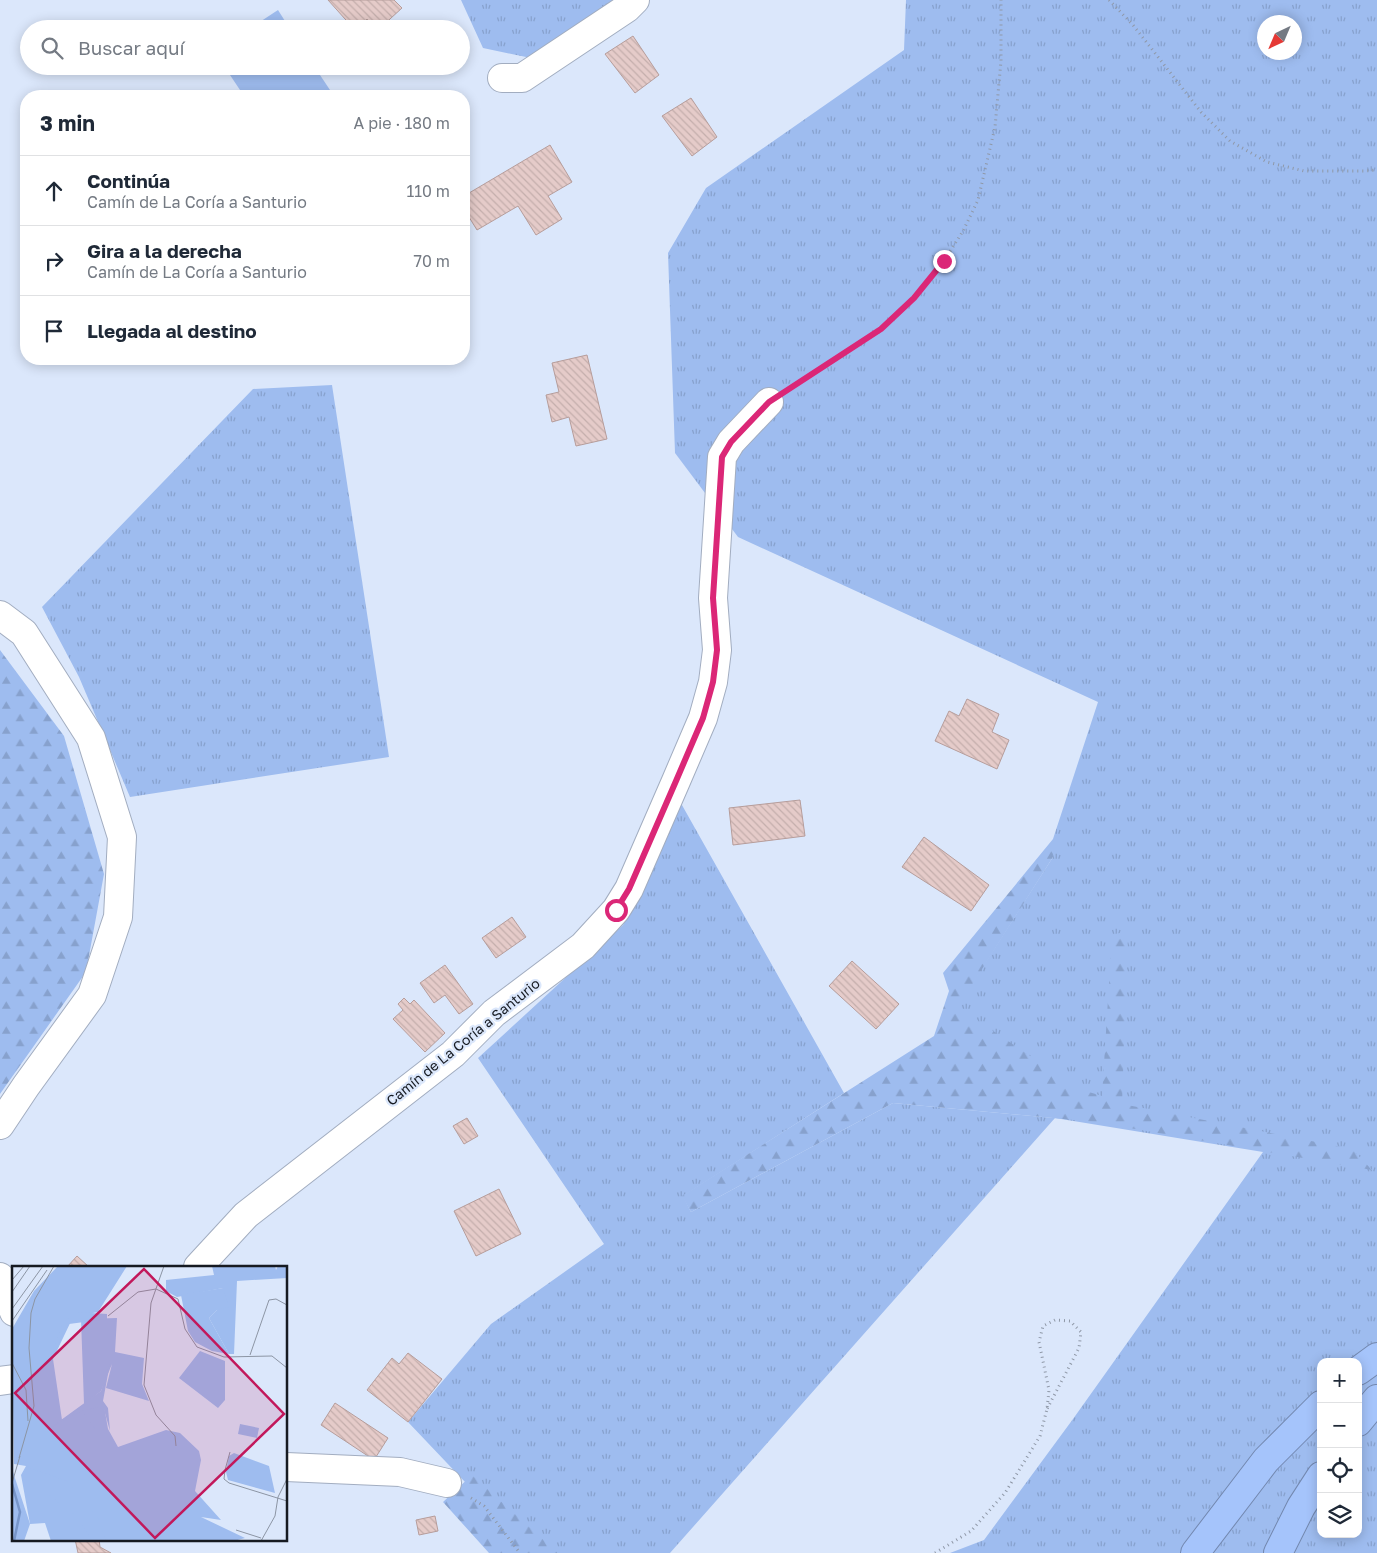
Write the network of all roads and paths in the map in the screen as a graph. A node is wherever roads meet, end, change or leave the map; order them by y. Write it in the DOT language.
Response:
graph roads {
  1 [pos="635,0"];
  2 [pos="1002,0"];
  3 [pos="1109,0"];
  4 [pos="502,78"];
  5 [pos="1377,170"];
  6 [pos="769,402"];
  7 [pos="0,615"];
  8 [pos="0,1125"];
  9 [pos="199,1266"];
  10 [pos="0,1277"];
  11 [pos="12,1307"];
  12 [pos="1377,1357"];
  13 [pos="1362,1368"];
  14 [pos="1377,1399"];
  15 [pos="1047,1409"];
  16 [pos="1317,1409"];
  17 [pos="1362,1417"];
  18 [pos="288,1467"];
  19 [pos="448,1482"];
  20 [pos="1317,1482"];
  21 [pos="520,1553"];
  22 [pos="935,1553"];
  23 [pos="1195,1553"];
  24 [pos="1278,1553"];
  1 -- 4 [label="street"];
  2 -- 6 [label="path"];
  3 -- 5 [label="path"];
  6 -- 9 [label="street, Camín de La Coría a Santurio"];
  7 -- 8 [label="street"];
  10 -- 11 [label="street"];
  12 -- 13 [label="highway"];
  14 -- 17 [label="highway"];
  15 -- 15 [label="path"];
  15 -- 22 [label="path"];
  16 -- 23 [label="highway"];
  18 -- 19 [label="street"];
  19 -- 21 [label="path"];
  20 -- 24 [label="highway"];
}
